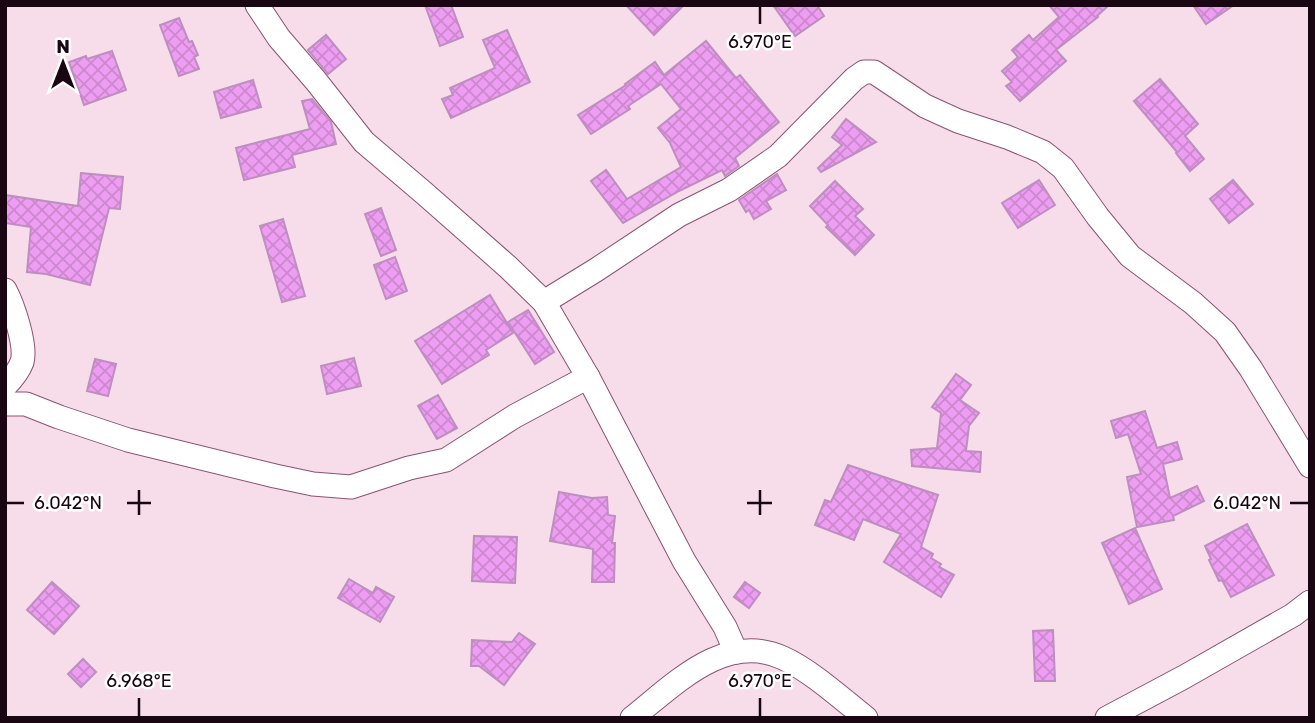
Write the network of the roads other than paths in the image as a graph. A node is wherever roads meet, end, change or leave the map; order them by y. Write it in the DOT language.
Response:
graph roads {
  1 [pos="257,5"];
  2 [pos="5,289"];
  3 [pos="544,302"];
  4 [pos="588,377"];
  5 [pos="5,387"];
  6 [pos="5,404"];
  7 [pos="1310,466"];
  8 [pos="1310,602"];
  9 [pos="736,652"];
  10 [pos="632,718"];
  11 [pos="866,718"];
  12 [pos="1107,718"];
  1 -- 3 [label="street"];
  2 -- 5 [label="street"];
  3 -- 4 [label="street"];
  3 -- 7 [label="street"];
  4 -- 6 [label="street"];
  4 -- 9 [label="street"];
  8 -- 12 [label="street"];
  9 -- 10 [label="street"];
  9 -- 11 [label="street"];
}
